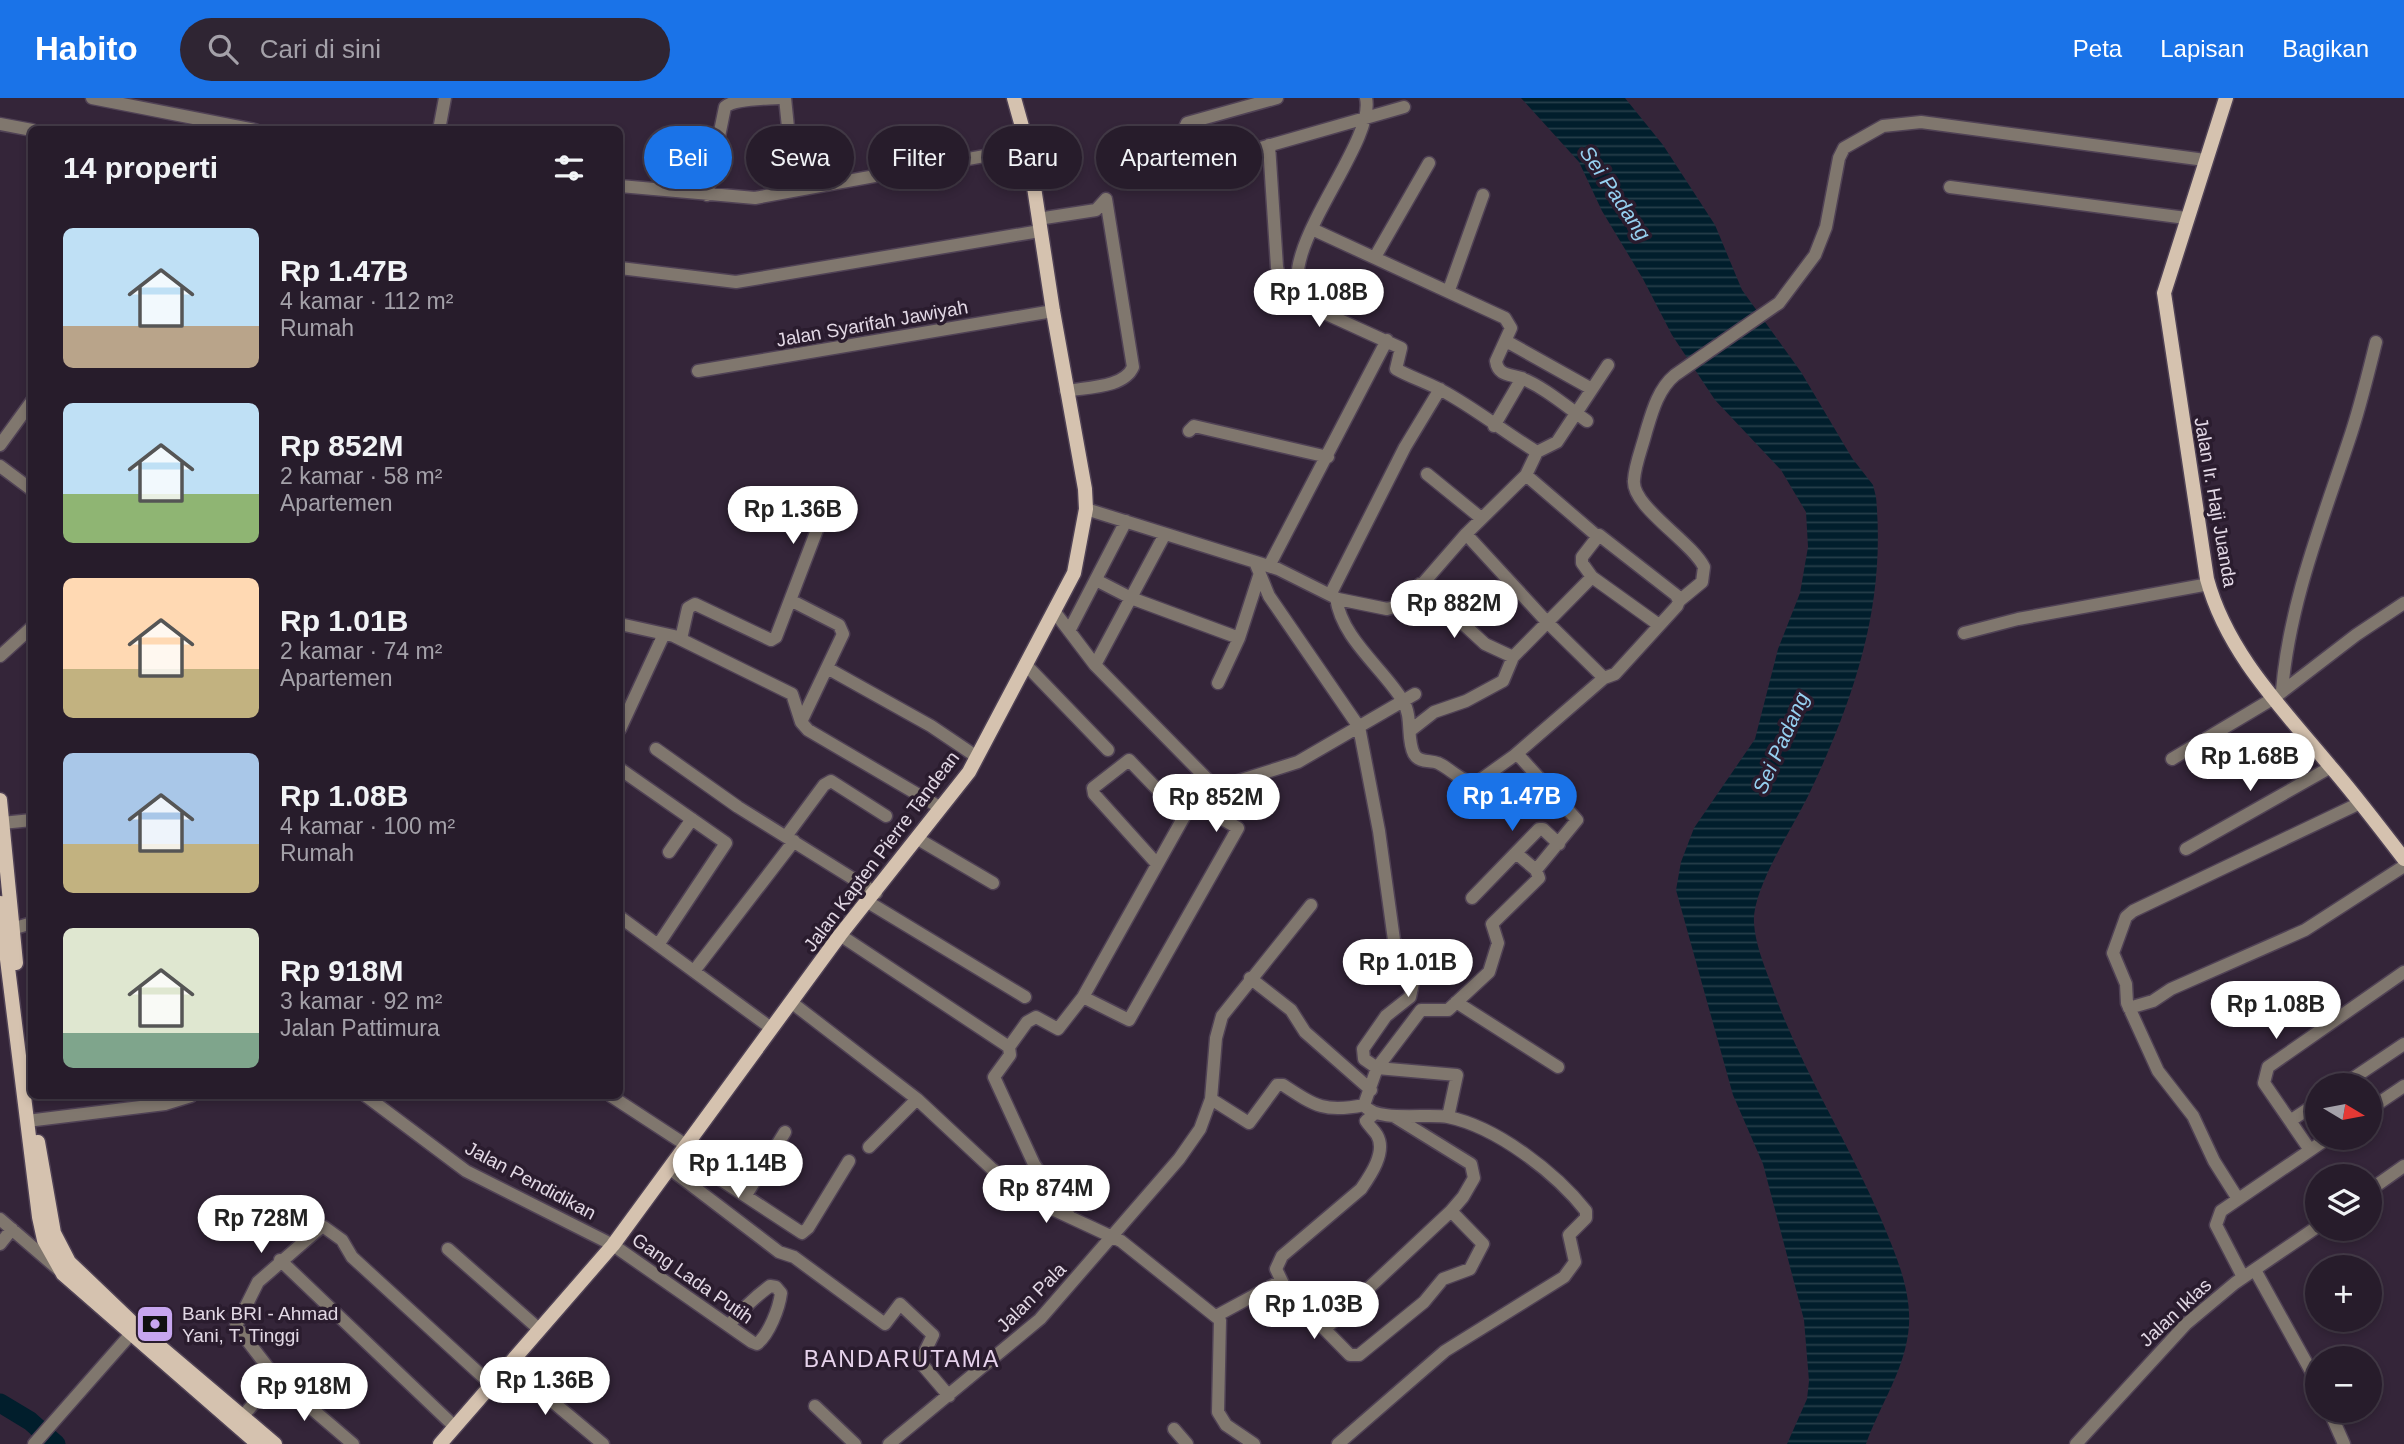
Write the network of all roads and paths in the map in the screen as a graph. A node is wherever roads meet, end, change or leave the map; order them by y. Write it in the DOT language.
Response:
graph roads {
  1 [pos="93,98"];
  2 [pos="445,98"];
  3 [pos="782,98"];
  4 [pos="1014,98"];
  5 [pos="1277,98"];
  6 [pos="1366,98"];
  7 [pos="2226,98"];
  8 [pos="735,99"];
  9 [pos="1404,107"];
  10 [pos="1367,118"];
  11 [pos="0,124"];
  12 [pos="236,126"];
  13 [pos="440,126"];
  14 [pos="787,126"];
  15 [pos="1022,126"];
  16 [pos="28,129"];
  17 [pos="1269,145"];
  18 [pos="983,156"];
  19 [pos="2205,160"];
  20 [pos="1429,163"];
  21 [pos="623,186"];
  22 [pos="1950,187"];
  23 [pos="1034,189"];
  24 [pos="707,195"];
  25 [pos="1483,195"];
  26 [pos="2186,218"];
  27 [pos="1039,225"];
  28 [pos="1312,229"];
  29 [pos="1375,257"];
  30 [pos="623,268"];
  31 [pos="1285,281"];
  32 [pos="1449,290"];
  33 [pos="1053,311"];
  34 [pos="1387,340"];
  35 [pos="1506,341"];
  36 [pos="2376,342"];
  37 [pos="1608,365"];
  38 [pos="698,371"];
  39 [pos="1522,378"];
  40 [pos="1590,388"];
  41 [pos="1440,389"];
  42 [pos="1066,391"];
  43 [pos="28,406"];
  44 [pos="1575,412"];
  45 [pos="1587,421"];
  46 [pos="1494,426"];
  47 [pos="1189,431"];
  48 [pos="0,445"];
  49 [pos="1537,452"];
  50 [pos="1328,457"];
  51 [pos="0,466"];
  52 [pos="1427,474"];
  53 [pos="1526,475"];
  54 [pos="28,487"];
  55 [pos="828,501"];
  56 [pos="1086,509"];
  57 [pos="1482,518"];
  58 [pos="1126,521"];
  59 [pos="1165,534"];
  60 [pos="1466,534"];
  61 [pos="1597,537"];
  62 [pos="1255,562"];
  63 [pos="1269,566"];
  64 [pos="1259,576"];
  65 [pos="1592,577"];
  66 [pos="1096,580"];
  67 [pos="2209,583"];
  68 [pos="1420,584"];
  69 [pos="1333,596"];
  70 [pos="1131,598"];
  71 [pos="1679,600"];
  72 [pos="789,603"];
  73 [pos="2404,603"];
  74 [pos="1054,611"];
  75 [pos="1546,622"];
  76 [pos="623,625"];
  77 [pos="1659,625"];
  78 [pos="28,631"];
  79 [pos="1069,631"];
  80 [pos="664,634"];
  81 [pos="1964,634"];
  82 [pos="1239,638"];
  83 [pos="681,639"];
  84 [pos="0,656"];
  85 [pos="1513,657"];
  86 [pos="1026,665"];
  87 [pos="1095,665"];
  88 [pos="827,667"];
  89 [pos="1604,678"];
  90 [pos="1218,683"];
  91 [pos="1415,694"];
  92 [pos="2278,695"];
  93 [pos="1403,701"];
  94 [pos="801,722"];
  95 [pos="623,723"];
  96 [pos="1359,727"];
  97 [pos="1411,730"];
  98 [pos="656,749"];
  99 [pos="1108,750"];
  100 [pos="1515,755"];
  101 [pos="977,757"];
  102 [pos="2172,759"];
  103 [pos="2331,767"];
  104 [pos="623,771"];
  105 [pos="0,800"];
  106 [pos="2360,803"];
  107 [pos="941,808"];
  108 [pos="886,816"];
  109 [pos="1184,817"];
  110 [pos="692,819"];
  111 [pos="28,820"];
  112 [pos="2,823"];
  113 [pos="791,838"];
  114 [pos="918,839"];
  115 [pos="1559,844"];
  116 [pos="2186,849"];
  117 [pos="669,852"];
  118 [pos="1516,853"];
  119 [pos="2404,859"];
  120 [pos="1157,864"];
  121 [pos="2404,866"];
  122 [pos="1536,870"];
  123 [pos="993,883"];
  124 [pos="872,897"];
  125 [pos="1472,898"];
  126 [pos="0,903"];
  127 [pos="1311,905"];
  128 [pos="623,919"];
  129 [pos="28,924"];
  130 [pos="5,931"];
  131 [pos="839,935"];
  132 [pos="659,945"];
  133 [pos="694,971"];
  134 [pos="2404,972"];
  135 [pos="1250,978"];
  136 [pos="1025,997"];
  137 [pos="1083,997"];
  138 [pos="791,1002"];
  139 [pos="1456,1002"];
  140 [pos="2129,1008"];
  141 [pos="771,1028"];
  142 [pos="2404,1044"];
  143 [pos="1009,1047"];
  144 [pos="1559,1067"];
  145 [pos="1377,1068"];
  146 [pos="28,1069"];
  147 [pos="2361,1073"];
  148 [pos="2404,1086"];
  149 [pos="1371,1090"];
  150 [pos="28,1098"];
  151 [pos="28,1099"];
  152 [pos="32,1099"];
  153 [pos="181,1099"];
  154 [pos="370,1099"];
  155 [pos="615,1099"];
  156 [pos="1211,1099"];
  157 [pos="917,1100"];
  158 [pos="2382,1101"];
  159 [pos="1369,1109"];
  160 [pos="2305,1111"];
  161 [pos="1392,1115"];
  162 [pos="1448,1117"];
  163 [pos="31,1120"];
  164 [pos="2290,1121"];
  165 [pos="785,1132"];
  166 [pos="2305,1143"];
  167 [pos="869,1147"];
  168 [pos="683,1149"];
  169 [pos="2310,1150"];
  170 [pos="849,1161"];
  171 [pos="2404,1166"];
  172 [pos="669,1168"];
  173 [pos="2382,1182"];
  174 [pos="746,1195"];
  175 [pos="2238,1199"];
  176 [pos="1451,1211"];
  177 [pos="1070,1217"];
  178 [pos="0,1219"];
  179 [pos="12,1229"];
  180 [pos="2305,1235"];
  181 [pos="1114,1237"];
  182 [pos="0,1244"];
  183 [pos="613,1245"];
  184 [pos="448,1249"];
  185 [pos="280,1260"];
  186 [pos="2255,1270"];
  187 [pos="63,1274"];
  188 [pos="2243,1278"];
  189 [pos="1279,1282"];
  190 [pos="1216,1316"];
  191 [pos="729,1326"];
  192 [pos="1325,1329"];
  193 [pos="540,1330"];
  194 [pos="133,1331"];
  195 [pos="2305,1360"];
  196 [pos="509,1365"];
  197 [pos="276,1377"];
  198 [pos="493,1386"];
  199 [pos="949,1396"];
  200 [pos="815,1406"];
  201 [pos="242,1417"];
  202 [pos="2335,1423"];
  203 [pos="455,1427"];
  204 [pos="1174,1429"];
  205 [pos="34,1444"];
  206 [pos="258,1444"];
  207 [pos="275,1444"];
  208 [pos="354,1444"];
  209 [pos="440,1444"];
  210 [pos="603,1444"];
  211 [pos="855,1444"];
  212 [pos="889,1444"];
  213 [pos="1187,1444"];
  214 [pos="1254,1444"];
  215 [pos="1338,1444"];
  216 [pos="2076,1444"];
  217 [pos="2344,1444"];
  1 -- 12 [label="street"];
  2 -- 13 [label="street"];
  3 -- 8 [label="street"];
  3 -- 14 [label="street"];
  4 -- 15 [label="main road, Jalan Kapten Pierre Tandean"];
  5 -- 17 [label="street"];
  6 -- 10 [label="street"];
  7 -- 19 [label="main road, Jalan Ir. Haji Juanda"];
  8 -- 24 [label="street"];
  9 -- 10 [label="street"];
  10 -- 17 [label="street"];
  10 -- 28 [label="street"];
  11 -- 16 [label="street"];
  17 -- 31 [label="street"];
  18 -- 24 [label="street"];
  19 -- 26 [label="main road, Jalan Ir. Haji Juanda"];
  19 -- 71 [label="street"];
  20 -- 29 [label="street"];
  21 -- 24 [label="street"];
  22 -- 26 [label="street"];
  23 -- 27 [label="main road, Jalan Kapten Pierre Tandean"];
  25 -- 32 [label="street"];
  26 -- 67 [label="main road, Jalan Ir. Haji Juanda"];
  27 -- 30 [label="street"];
  27 -- 33 [label="main road, Jalan Kapten Pierre Tandean"];
  27 -- 42 [label="street"];
  28 -- 29 [label="street"];
  28 -- 34 [label="street"];
  29 -- 32 [label="street"];
  32 -- 35 [label="street"];
  33 -- 38 [label="street, Jalan Syarifah Jawiyah"];
  33 -- 42 [label="main road, Jalan Kapten Pierre Tandean"];
  34 -- 41 [label="street"];
  34 -- 50 [label="street"];
  35 -- 39 [label="street"];
  35 -- 40 [label="street"];
  36 -- 92 [label="street"];
  37 -- 40 [label="street"];
  39 -- 44 [label="street"];
  39 -- 46 [label="street"];
  40 -- 44 [label="street"];
  41 -- 46 [label="street"];
  41 -- 69 [label="street"];
  42 -- 56 [label="main road, Jalan Kapten Pierre Tandean"];
  43 -- 48 [label="street"];
  44 -- 45 [label="street"];
  44 -- 49 [label="street"];
  46 -- 49 [label="street"];
  47 -- 50 [label="street"];
  49 -- 53 [label="street"];
  50 -- 63 [label="street"];
  51 -- 54 [label="street"];
  52 -- 57 [label="street"];
  53 -- 57 [label="street"];
  53 -- 61 [label="street"];
  55 -- 72 [label="street"];
  56 -- 58 [label="street"];
  56 -- 74 [label="main road, Jalan Kapten Pierre Tandean"];
  57 -- 60 [label="street"];
  58 -- 59 [label="street"];
  58 -- 66 [label="street"];
  59 -- 62 [label="street"];
  59 -- 70 [label="street"];
  60 -- 68 [label="street"];
  60 -- 75 [label="street"];
  61 -- 65 [label="street"];
  61 -- 71 [label="street"];
  62 -- 63 [label="street"];
  62 -- 64 [label="street"];
  63 -- 69 [label="street"];
  64 -- 82 [label="street"];
  64 -- 96 [label="street"];
  65 -- 75 [label="street"];
  65 -- 77 [label="street"];
  66 -- 70 [label="street"];
  66 -- 79 [label="street"];
  67 -- 81 [label="street"];
  67 -- 92 [label="main road, Jalan Ir. Haji Juanda"];
  68 -- 69 [label="street"];
  68 -- 85 [label="street"];
  69 -- 93 [label="street"];
  70 -- 82 [label="street"];
  70 -- 87 [label="street"];
  71 -- 77 [label="street"];
  72 -- 83 [label="street"];
  72 -- 88 [label="street"];
  73 -- 92 [label="street"];
  74 -- 79 [label="street"];
  74 -- 86 [label="main road, Jalan Kapten Pierre Tandean"];
  75 -- 85 [label="street"];
  75 -- 89 [label="street"];
  76 -- 80 [label="street"];
  77 -- 89 [label="street"];
  78 -- 84 [label="street"];
  79 -- 87 [label="street"];
  80 -- 83 [label="street"];
  80 -- 95 [label="street"];
  82 -- 90 [label="street"];
  83 -- 94 [label="street"];
  85 -- 97 [label="street"];
  86 -- 99 [label="street"];
  86 -- 101 [label="main road, Jalan Kapten Pierre Tandean"];
  87 -- 96 [label="street"];
  88 -- 94 [label="street"];
  88 -- 101 [label="street"];
  89 -- 100 [label="street"];
  91 -- 93 [label="street"];
  92 -- 102 [label="street"];
  92 -- 103 [label="main road, Jalan Ir. Haji Juanda"];
  93 -- 96 [label="street"];
  93 -- 97 [label="street"];
  94 -- 107 [label="street"];
  96 -- 145 [label="street"];
  97 -- 100 [label="street"];
  98 -- 113 [label="street"];
  100 -- 115 [label="street"];
  101 -- 107 [label="main road, Jalan Kapten Pierre Tandean"];
  103 -- 106 [label="main road, Jalan Ir. Haji Juanda"];
  103 -- 116 [label="street"];
  104 -- 110 [label="street"];
  105 -- 112 [label="main road"];
  106 -- 119 [label="main road, Jalan Ir. Haji Juanda"];
  106 -- 140 [label="street"];
  107 -- 114 [label="main road, Jalan Kapten Pierre Tandean"];
  108 -- 113 [label="street"];
  109 -- 120 [label="street"];
  109 -- 120 [label="street"];
  109 -- 137 [label="street"];
  110 -- 117 [label="street"];
  110 -- 132 [label="street"];
  111 -- 112 [label="street"];
  112 -- 130 [label="main road"];
  113 -- 124 [label="street"];
  113 -- 133 [label="street"];
  114 -- 123 [label="street"];
  114 -- 124 [label="main road, Jalan Kapten Pierre Tandean"];
  115 -- 118 [label="street"];
  115 -- 122 [label="street"];
  118 -- 122 [label="street"];
  118 -- 125 [label="street"];
  120 -- 137 [label="street"];
  121 -- 140 [label="street"];
  122 -- 139 [label="street"];
  124 -- 131 [label="main road, Jalan Kapten Pierre Tandean"];
  124 -- 136 [label="street"];
  126 -- 130 [label="main road"];
  127 -- 135 [label="street, Jalan Pala"];
  128 -- 132 [label="street"];
  129 -- 130 [label="street"];
  130 -- 146 [label="main road"];
  130 -- 150 [label="main road"];
  131 -- 138 [label="main road, Jalan Kapten Pierre Tandean"];
  131 -- 143 [label="street"];
  132 -- 133 [label="street"];
  133 -- 141 [label="street"];
  134 -- 164 [label="street"];
  135 -- 149 [label="street"];
  135 -- 156 [label="street, Jalan Pala"];
  137 -- 143 [label="street"];
  138 -- 141 [label="main road, Jalan Kapten Pierre Tandean"];
  138 -- 157 [label="street"];
  139 -- 144 [label="street"];
  139 -- 145 [label="street"];
  140 -- 175 [label="street"];
  141 -- 168 [label="main road, Jalan Kapten Pierre Tandean"];
  142 -- 147 [label="street"];
  143 -- 177 [label="street"];
  145 -- 149 [label="street"];
  145 -- 162 [label="street"];
  148 -- 158 [label="street"];
  149 -- 159 [label="street"];
  151 -- 163 [label="main road"];
  152 -- 163 [label="main road"];
  153 -- 163 [label="street"];
  154 -- 183 [label="street, Jalan Pendidikan"];
  155 -- 168 [label="street"];
  156 -- 159 [label="street"];
  156 -- 181 [label="street, Jalan Pala"];
  157 -- 167 [label="street"];
  157 -- 177 [label="street"];
  159 -- 161 [label="street"];
  159 -- 189 [label="street"];
  160 -- 164 [label="street"];
  161 -- 162 [label="street"];
  161 -- 176 [label="street"];
  162 -- 215 [label="street"];
  163 -- 187 [label="main road"];
  163 -- 194 [label="main road"];
  164 -- 166 [label="street"];
  165 -- 174 [label="street"];
  168 -- 172 [label="main road, Jalan Kapten Pierre Tandean"];
  168 -- 174 [label="street"];
  169 -- 175 [label="street"];
  170 -- 174 [label="street"];
  171 -- 173 [label="street"];
  172 -- 183 [label="main road, Jalan Kapten Pierre Tandean"];
  172 -- 199 [label="street"];
  175 -- 188 [label="street"];
  176 -- 192 [label="street"];
  176 -- 192 [label="street"];
  177 -- 181 [label="street"];
  178 -- 179 [label="street"];
  179 -- 182 [label="street"];
  179 -- 187 [label="street"];
  180 -- 186 [label="street, Jalan Iklas"];
  181 -- 190 [label="street"];
  181 -- 199 [label="street, Jalan Pala"];
  183 -- 191 [label="street, Gang Lada Putih"];
  183 -- 193 [label="main road, Jalan Kapten Pierre Tandean"];
  184 -- 193 [label="street"];
  185 -- 197 [label="street"];
  185 -- 198 [label="street"];
  185 -- 203 [label="street"];
  186 -- 188 [label="street, Jalan Iklas"];
  186 -- 195 [label="street"];
  187 -- 194 [label="main road"];
  188 -- 216 [label="street, Jalan Iklas"];
  189 -- 190 [label="street"];
  189 -- 192 [label="street"];
  190 -- 214 [label="street"];
  191 -- 191 [label="street, Gang Lada Putih"];
  193 -- 196 [label="main road, Jalan Kapten Pierre Tandean"];
  194 -- 201 [label="main road"];
  194 -- 205 [label="street"];
  194 -- 206 [label="main road"];
  196 -- 198 [label="main road, Jalan Kapten Pierre Tandean"];
  196 -- 210 [label="street"];
  197 -- 201 [label="street"];
  197 -- 208 [label="street"];
  198 -- 203 [label="main road, Jalan Kapten Pierre Tandean"];
  199 -- 212 [label="street, Jalan Pala"];
  200 -- 211 [label="street"];
  201 -- 207 [label="main road"];
  202 -- 217 [label="street"];
  203 -- 209 [label="main road, Jalan Kapten Pierre Tandean"];
  204 -- 213 [label="street"];
}
